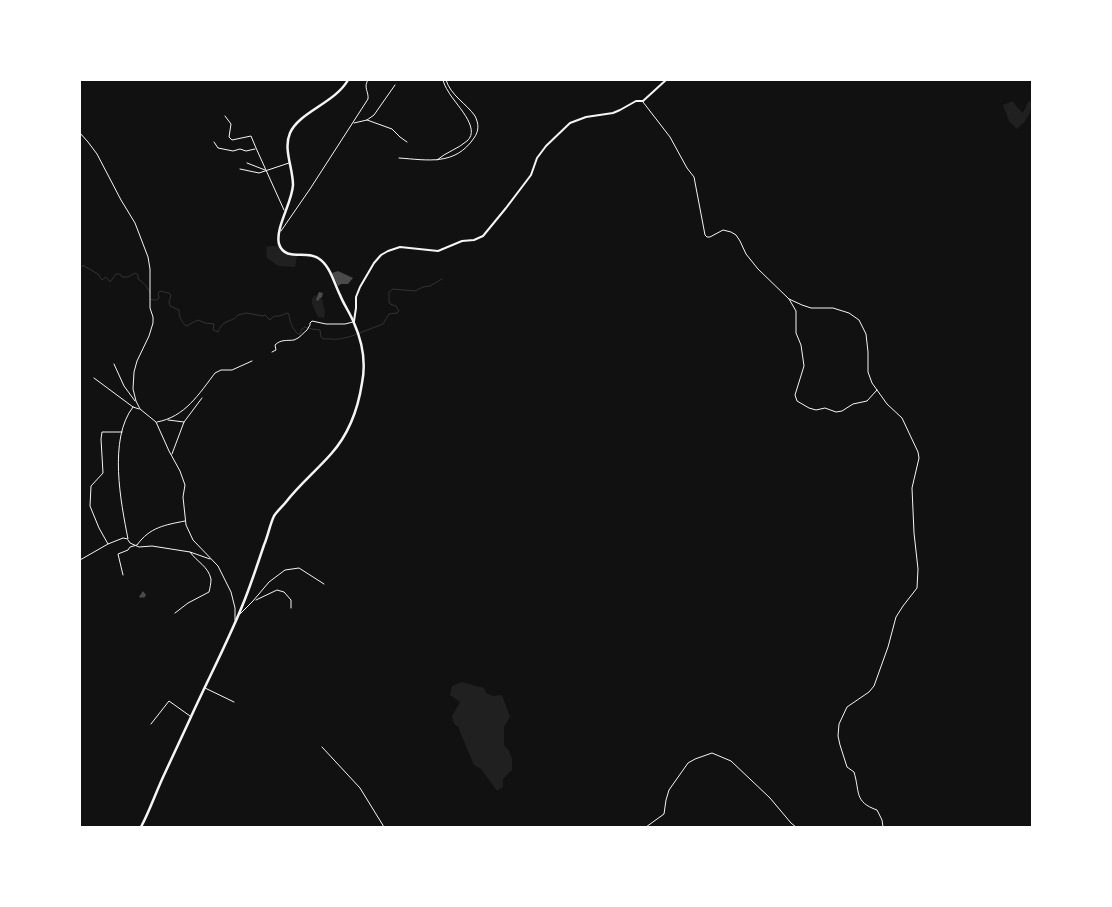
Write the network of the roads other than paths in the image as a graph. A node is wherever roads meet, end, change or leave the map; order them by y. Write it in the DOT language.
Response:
graph roads {
  1 [pos="348,80"];
  2 [pos="368,80"];
  3 [pos="444,80"];
  4 [pos="666,80"];
  5 [pos="395,85"];
  6 [pos="643,101"];
  7 [pos="226,116"];
  8 [pos="367,120"];
  9 [pos="353,124"];
  10 [pos="80,133"];
  11 [pos="214,142"];
  12 [pos="408,142"];
  13 [pos="256,148"];
  14 [pos="399,158"];
  15 [pos="435,160"];
  16 [pos="247,163"];
  17 [pos="290,163"];
  18 [pos="240,169"];
  19 [pos="266,171"];
  20 [pos="285,212"];
  21 [pos="279,234"];
  22 [pos="789,299"];
  23 [pos="354,322"];
  24 [pos="272,352"];
  25 [pos="252,361"];
  26 [pos="114,364"];
  27 [pos="94,378"];
  28 [pos="877,390"];
  29 [pos="202,398"];
  30 [pos="136,401"];
  31 [pos="133,407"];
  32 [pos="140,409"];
  33 [pos="168,420"];
  34 [pos="156,422"];
  35 [pos="184,422"];
  36 [pos="122,432"];
  37 [pos="171,455"];
  38 [pos="186,521"];
  39 [pos="128,540"];
  40 [pos="108,544"];
  41 [pos="137,545"];
  42 [pos="190,552"];
  43 [pos="80,560"];
  44 [pos="212,560"];
  45 [pos="123,576"];
  46 [pos="324,584"];
  47 [pos="253,601"];
  48 [pos="291,608"];
  49 [pos="175,613"];
  50 [pos="235,620"];
  51 [pos="204,688"];
  52 [pos="234,702"];
  53 [pos="191,716"];
  54 [pos="151,724"];
  55 [pos="322,746"];
  56 [pos="141,827"];
  57 [pos="384,827"];
  58 [pos="646,827"];
  59 [pos="796,827"];
  60 [pos="883,827"];
  1 -- 17 [label="main road"];
  2 -- 9 [label="street"];
  3 -- 15 [label="street"];
  3 -- 15 [label="street"];
  4 -- 6 [label="street"];
  5 -- 8 [label="street"];
  6 -- 22 [label="street"];
  6 -- 23 [label="street"];
  7 -- 13 [label="street"];
  8 -- 9 [label="street"];
  8 -- 12 [label="street"];
  9 -- 21 [label="street"];
  10 -- 30 [label="street"];
  11 -- 13 [label="street"];
  13 -- 19 [label="street"];
  14 -- 15 [label="street"];
  16 -- 19 [label="street"];
  17 -- 19 [label="street"];
  17 -- 20 [label="main road"];
  18 -- 19 [label="street"];
  19 -- 20 [label="street"];
  20 -- 21 [label="main road"];
  21 -- 23 [label="main road"];
  22 -- 28 [label="street"];
  22 -- 28 [label="street"];
  23 -- 24 [label="street"];
  23 -- 50 [label="main road"];
  25 -- 33 [label="street"];
  26 -- 30 [label="street"];
  27 -- 31 [label="street"];
  28 -- 60 [label="street"];
  29 -- 35 [label="street"];
  30 -- 32 [label="street"];
  31 -- 32 [label="street"];
  31 -- 36 [label="street"];
  32 -- 34 [label="street"];
  33 -- 34 [label="street"];
  33 -- 35 [label="street"];
  34 -- 37 [label="street"];
  35 -- 37 [label="street"];
  36 -- 39 [label="street"];
  36 -- 40 [label="street"];
  37 -- 38 [label="street"];
  38 -- 41 [label="street"];
  38 -- 44 [label="street"];
  39 -- 40 [label="street"];
  39 -- 41 [label="street"];
  40 -- 43 [label="street"];
  41 -- 42 [label="street"];
  41 -- 45 [label="street"];
  42 -- 44 [label="street"];
  42 -- 49 [label="street"];
  44 -- 50 [label="street"];
  46 -- 47 [label="street"];
  47 -- 48 [label="street"];
  47 -- 50 [label="street"];
  50 -- 51 [label="main road"];
  51 -- 52 [label="street"];
  51 -- 53 [label="main road"];
  53 -- 54 [label="street"];
  53 -- 56 [label="main road"];
  55 -- 57 [label="street"];
  58 -- 59 [label="street"];
}
